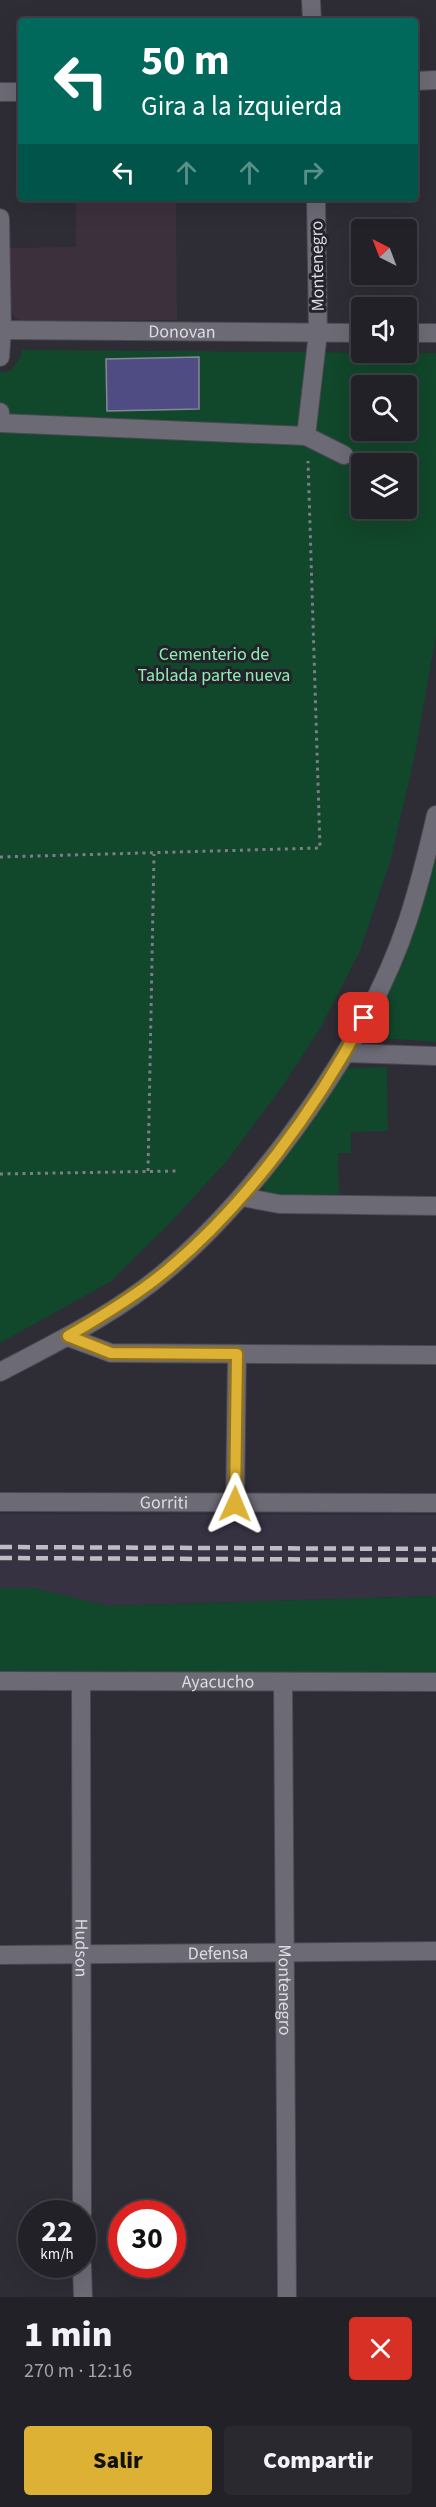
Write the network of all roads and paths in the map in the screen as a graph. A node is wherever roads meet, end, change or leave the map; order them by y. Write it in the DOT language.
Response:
graph roads {
  1 [pos="311,0"];
  2 [pos="312,18"];
  3 [pos="436,80"];
  4 [pos="418,81"];
  5 [pos="0,92"];
  6 [pos="18,92"];
  7 [pos="316,201"];
  8 [pos="0,218"];
  9 [pos="1,330"];
  10 [pos="318,333"];
  11 [pos="351,333"];
  12 [pos="417,333"];
  13 [pos="436,333"];
  14 [pos="0,357"];
  15 [pos="0,412"];
  16 [pos="306,436"];
  17 [pos="344,454"];
  18 [pos="308,461"];
  19 [pos="436,815"];
  20 [pos="154,854"];
  21 [pos="0,857"];
  22 [pos="346,1053"];
  23 [pos="436,1056"];
  24 [pos="148,1171"];
  25 [pos="179,1171"];
  26 [pos="0,1174"];
  27 [pos="242,1197"];
  28 [pos="436,1206"];
  29 [pos="68,1336"];
  30 [pos="237,1354"];
  31 [pos="436,1355"];
  32 [pos="0,1372"];
  33 [pos="0,1502"];
  34 [pos="436,1503"];
  35 [pos="235,1504"];
  36 [pos="0,1681"];
  37 [pos="81,1682"];
  38 [pos="283,1682"];
  39 [pos="436,1682"];
  40 [pos="436,1951"];
  41 [pos="284,1953"];
  42 [pos="81,1954"];
  43 [pos="0,1955"];
  44 [pos="82,2200"];
  45 [pos="82,2278"];
  46 [pos="82,2297"];
  47 [pos="287,2297"];
  1 -- 2 [label="street"];
  3 -- 4 [label="street"];
  5 -- 6 [label="street"];
  7 -- 10 [label="street, Montenegro"];
  8 -- 9 [label="street"];
  9 -- 10 [label="street, Donovan"];
  9 -- 14 [label="street"];
  10 -- 11 [label="street, Donovan"];
  10 -- 16 [label="street, Montenegro"];
  12 -- 13 [label="street"];
  15 -- 16 [label="street"];
  16 -- 17 [label="street"];
  18 -- 20 [label="path"];
  19 -- 22 [label="street"];
  20 -- 21 [label="path"];
  20 -- 24 [label="path"];
  22 -- 23 [label="street"];
  22 -- 27 [label="street"];
  24 -- 25 [label="path"];
  24 -- 26 [label="path"];
  27 -- 28 [label="street"];
  27 -- 29 [label="street"];
  29 -- 30 [label="street"];
  29 -- 32 [label="street"];
  30 -- 31 [label="street"];
  30 -- 35 [label="street"];
  33 -- 35 [label="street, Gorriti"];
  34 -- 35 [label="street, Gorriti"];
  36 -- 37 [label="street, Ayacucho"];
  37 -- 38 [label="street, Ayacucho"];
  37 -- 42 [label="street, Hudson"];
  38 -- 39 [label="street, Ayacucho"];
  38 -- 41 [label="street, Montenegro"];
  40 -- 41 [label="street, Defensa"];
  41 -- 42 [label="street, Defensa"];
  41 -- 47 [label="street, Montenegro"];
  42 -- 43 [label="street, Defensa"];
  42 -- 44 [label="street, Hudson"];
  45 -- 46 [label="street"];
}
